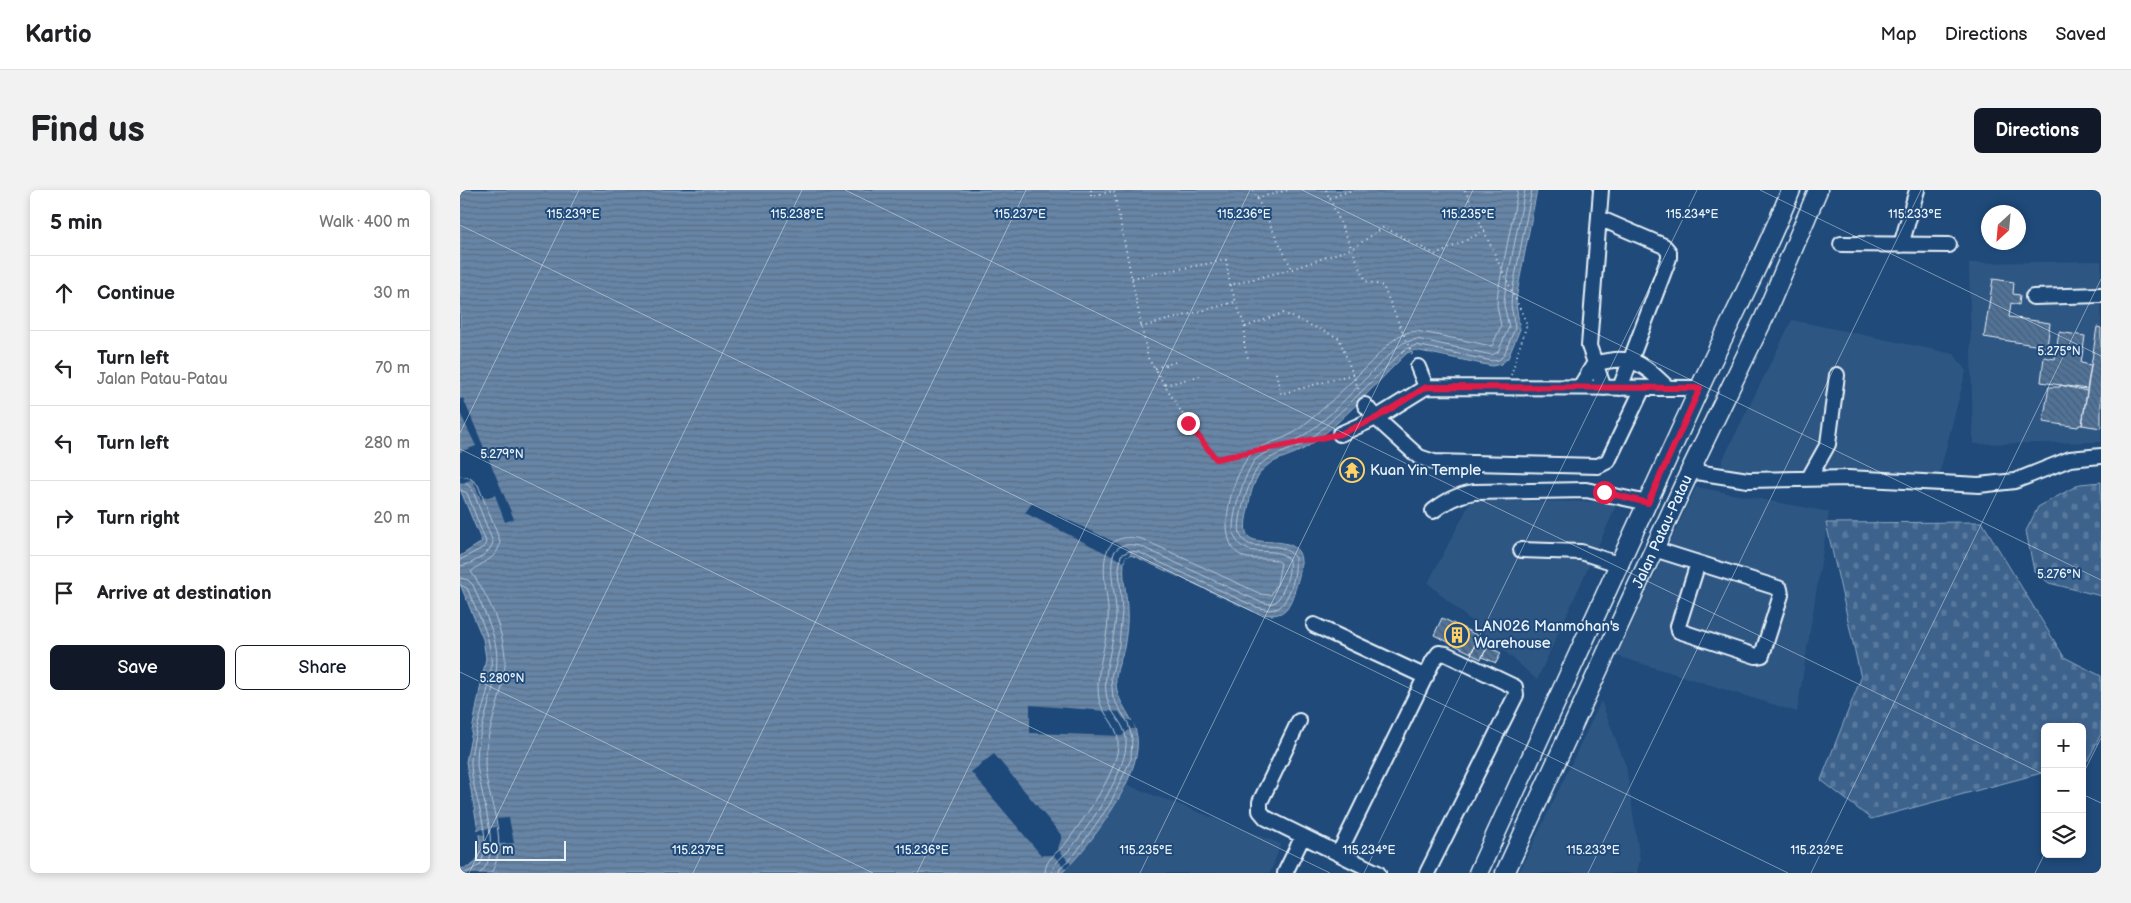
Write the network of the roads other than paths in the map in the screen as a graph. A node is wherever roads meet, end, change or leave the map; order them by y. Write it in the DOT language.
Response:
graph roads {
  1 [pos="1601,190"];
  2 [pos="1791,190"];
  3 [pos="1818,190"];
  4 [pos="1917,190"];
  5 [pos="1599,218"];
  6 [pos="1841,244"];
  7 [pos="1901,244"];
  8 [pos="1949,245"];
  9 [pos="2101,295"];
  10 [pos="2034,297"];
  11 [pos="1630,360"];
  12 [pos="1594,364"];
  13 [pos="1418,367"];
  14 [pos="1837,375"];
  15 [pos="1426,387"];
  16 [pos="1580,388"];
  17 [pos="1604,388"];
  18 [pos="1620,388"];
  19 [pos="1643,388"];
  20 [pos="1668,388"];
  21 [pos="1700,388"];
  22 [pos="1365,405"];
  23 [pos="1376,418"];
  24 [pos="1340,434"];
  25 [pos="2101,456"];
  26 [pos="1690,471"];
  27 [pos="1809,478"];
  28 [pos="1648,503"];
  29 [pos="1433,512"];
  30 [pos="1654,549"];
  31 [pos="1522,550"];
  32 [pos="1698,563"];
  33 [pos="1621,565"];
  34 [pos="1314,624"];
  35 [pos="1426,677"];
  36 [pos="1299,721"];
  37 [pos="1303,836"];
  38 [pos="1339,853"];
  39 [pos="1284,873"];
  40 [pos="1378,873"];
  41 [pos="1426,873"];
  42 [pos="1478,873"];
  43 [pos="1505,873"];
  1 -- 5 [label="street"];
  2 -- 21 [label="main road, Jalan Patau-Patau"];
  3 -- 26 [label="main road, Jalan Patau-Patau"];
  4 -- 7 [label="street"];
  5 -- 11 [label="street"];
  5 -- 12 [label="street"];
  6 -- 7 [label="street"];
  7 -- 8 [label="street"];
  9 -- 10 [label="street"];
  11 -- 12 [label="street"];
  11 -- 18 [label="street"];
  11 -- 20 [label="street"];
  12 -- 16 [label="street"];
  12 -- 17 [label="street"];
  13 -- 15 [label="street"];
  14 -- 27 [label="street"];
  15 -- 16 [label="street"];
  15 -- 23 [label="street"];
  16 -- 17 [label="street"];
  17 -- 18 [label="street"];
  18 -- 19 [label="street"];
  19 -- 20 [label="street"];
  19 -- 23 [label="street"];
  20 -- 21 [label="street"];
  21 -- 28 [label="main road, Jalan Patau-Patau"];
  22 -- 23 [label="street"];
  23 -- 24 [label="street"];
  25 -- 27 [label="street"];
  26 -- 27 [label="street"];
  26 -- 30 [label="main road, Jalan Patau-Patau"];
  28 -- 29 [label="street"];
  28 -- 33 [label="main road, Jalan Patau-Patau"];
  30 -- 32 [label="street"];
  30 -- 43 [label="main road, Jalan Patau-Patau"];
  31 -- 33 [label="street"];
  32 -- 32 [label="street"];
  33 -- 42 [label="main road, Jalan Patau-Patau"];
  34 -- 35 [label="street"];
  35 -- 38 [label="street"];
  35 -- 41 [label="street"];
  36 -- 37 [label="street"];
  37 -- 38 [label="street"];
  37 -- 39 [label="street"];
  38 -- 40 [label="street"];
}
